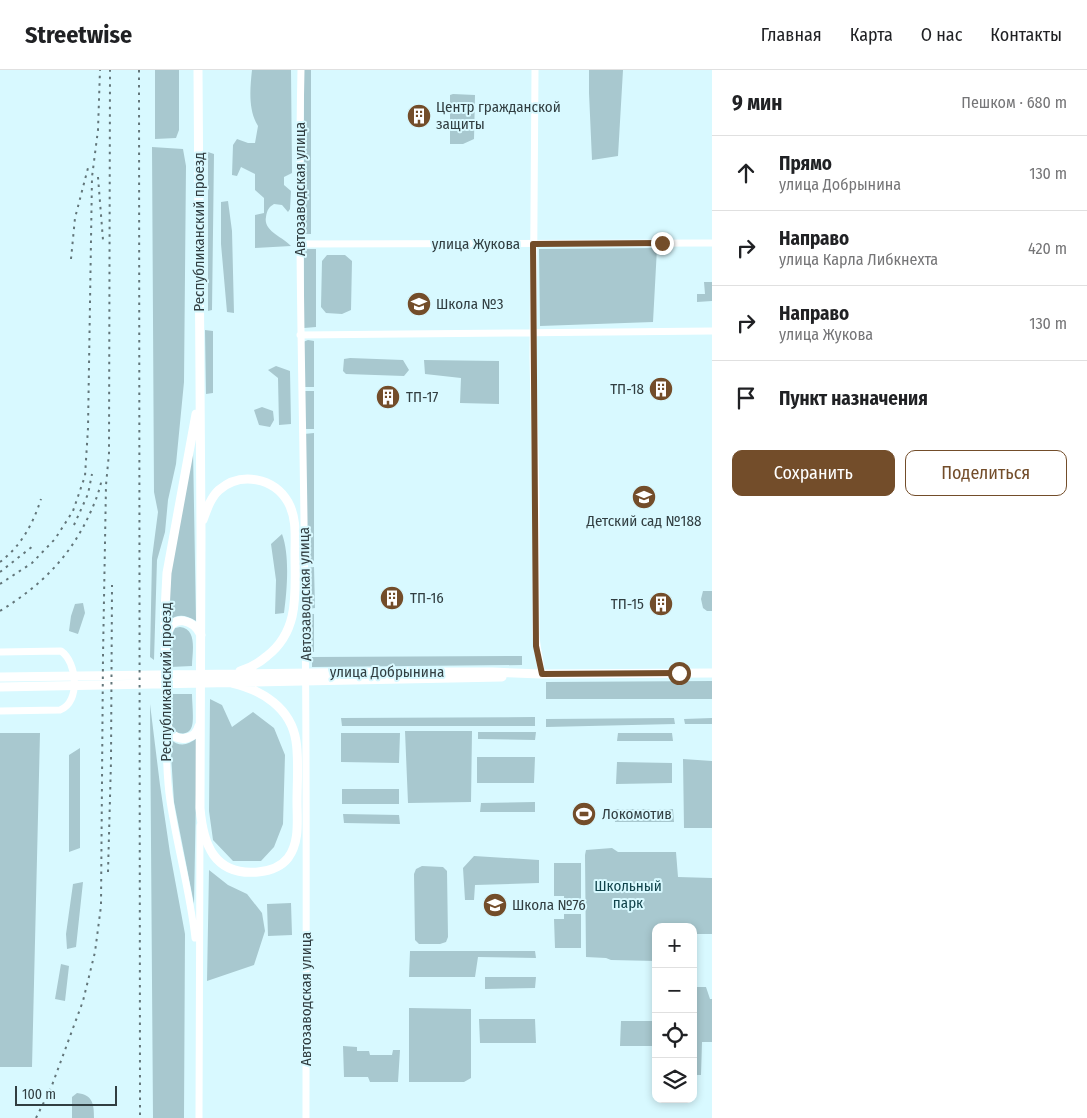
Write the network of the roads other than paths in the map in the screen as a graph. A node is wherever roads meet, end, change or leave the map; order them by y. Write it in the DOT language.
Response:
graph roads {
  1 [pos="198,70"];
  2 [pos="301,70"];
  3 [pos="534,70"];
  4 [pos="712,243"];
  5 [pos="300,244"];
  6 [pos="533,244"];
  7 [pos="712,331"];
  8 [pos="534,332"];
  9 [pos="300,335"];
  10 [pos="199,394"];
  11 [pos="201,532"];
  12 [pos="201,635"];
  13 [pos="165,642"];
  14 [pos="0,652"];
  15 [pos="712,672"];
  16 [pos="232,673"];
  17 [pos="542,674"];
  18 [pos="493,675"];
  19 [pos="0,677"];
  20 [pos="232,683"];
  21 [pos="0,687"];
  22 [pos="0,712"];
  23 [pos="166,721"];
  24 [pos="200,722"];
  25 [pos="200,808"];
  26 [pos="198,971"];
  27 [pos="199,1118"];
  28 [pos="306,1118"];
  1 -- 10 [label="main road, Республиканский проезд"];
  2 -- 5 [label="street, Автозаводская улица"];
  3 -- 6 [label="street"];
  4 -- 6 [label="street, улица Жукова"];
  5 -- 6 [label="street, улица Жукова"];
  5 -- 9 [label="street, Автозаводская улица"];
  6 -- 8 [label="street"];
  7 -- 8 [label="street"];
  8 -- 9 [label="street"];
  8 -- 17 [label="street"];
  9 -- 28 [label="street, Автозаводская улица"];
  10 -- 11 [label="main road, Республиканский проезд"];
  10 -- 13 [label="main road, Республиканский проезд"];
  11 -- 12 [label="main road, Республиканский проезд"];
  11 -- 16 [label="main road"];
  12 -- 13 [label="main road"];
  12 -- 24 [label="main road, Республиканский проезд"];
  13 -- 23 [label="main road, Республиканский проезд"];
  14 -- 22 [label="street"];
  15 -- 17 [label="main road, улица Добрынина"];
  16 -- 18 [label="main road, улица Добрынина"];
  16 -- 19 [label="main road, улица Добрынина"];
  17 -- 18 [label="main road, улица Добрынина"];
  18 -- 20 [label="main road, улица Добрынина"];
  20 -- 21 [label="main road, улица Добрынина"];
  20 -- 25 [label="main road"];
  23 -- 24 [label="main road"];
  23 -- 26 [label="street, Республиканский проезд"];
  24 -- 25 [label="main road, Республиканский проезд"];
  25 -- 26 [label="street, Республиканский проезд"];
  26 -- 27 [label="street, Республиканский проезд"];
}
